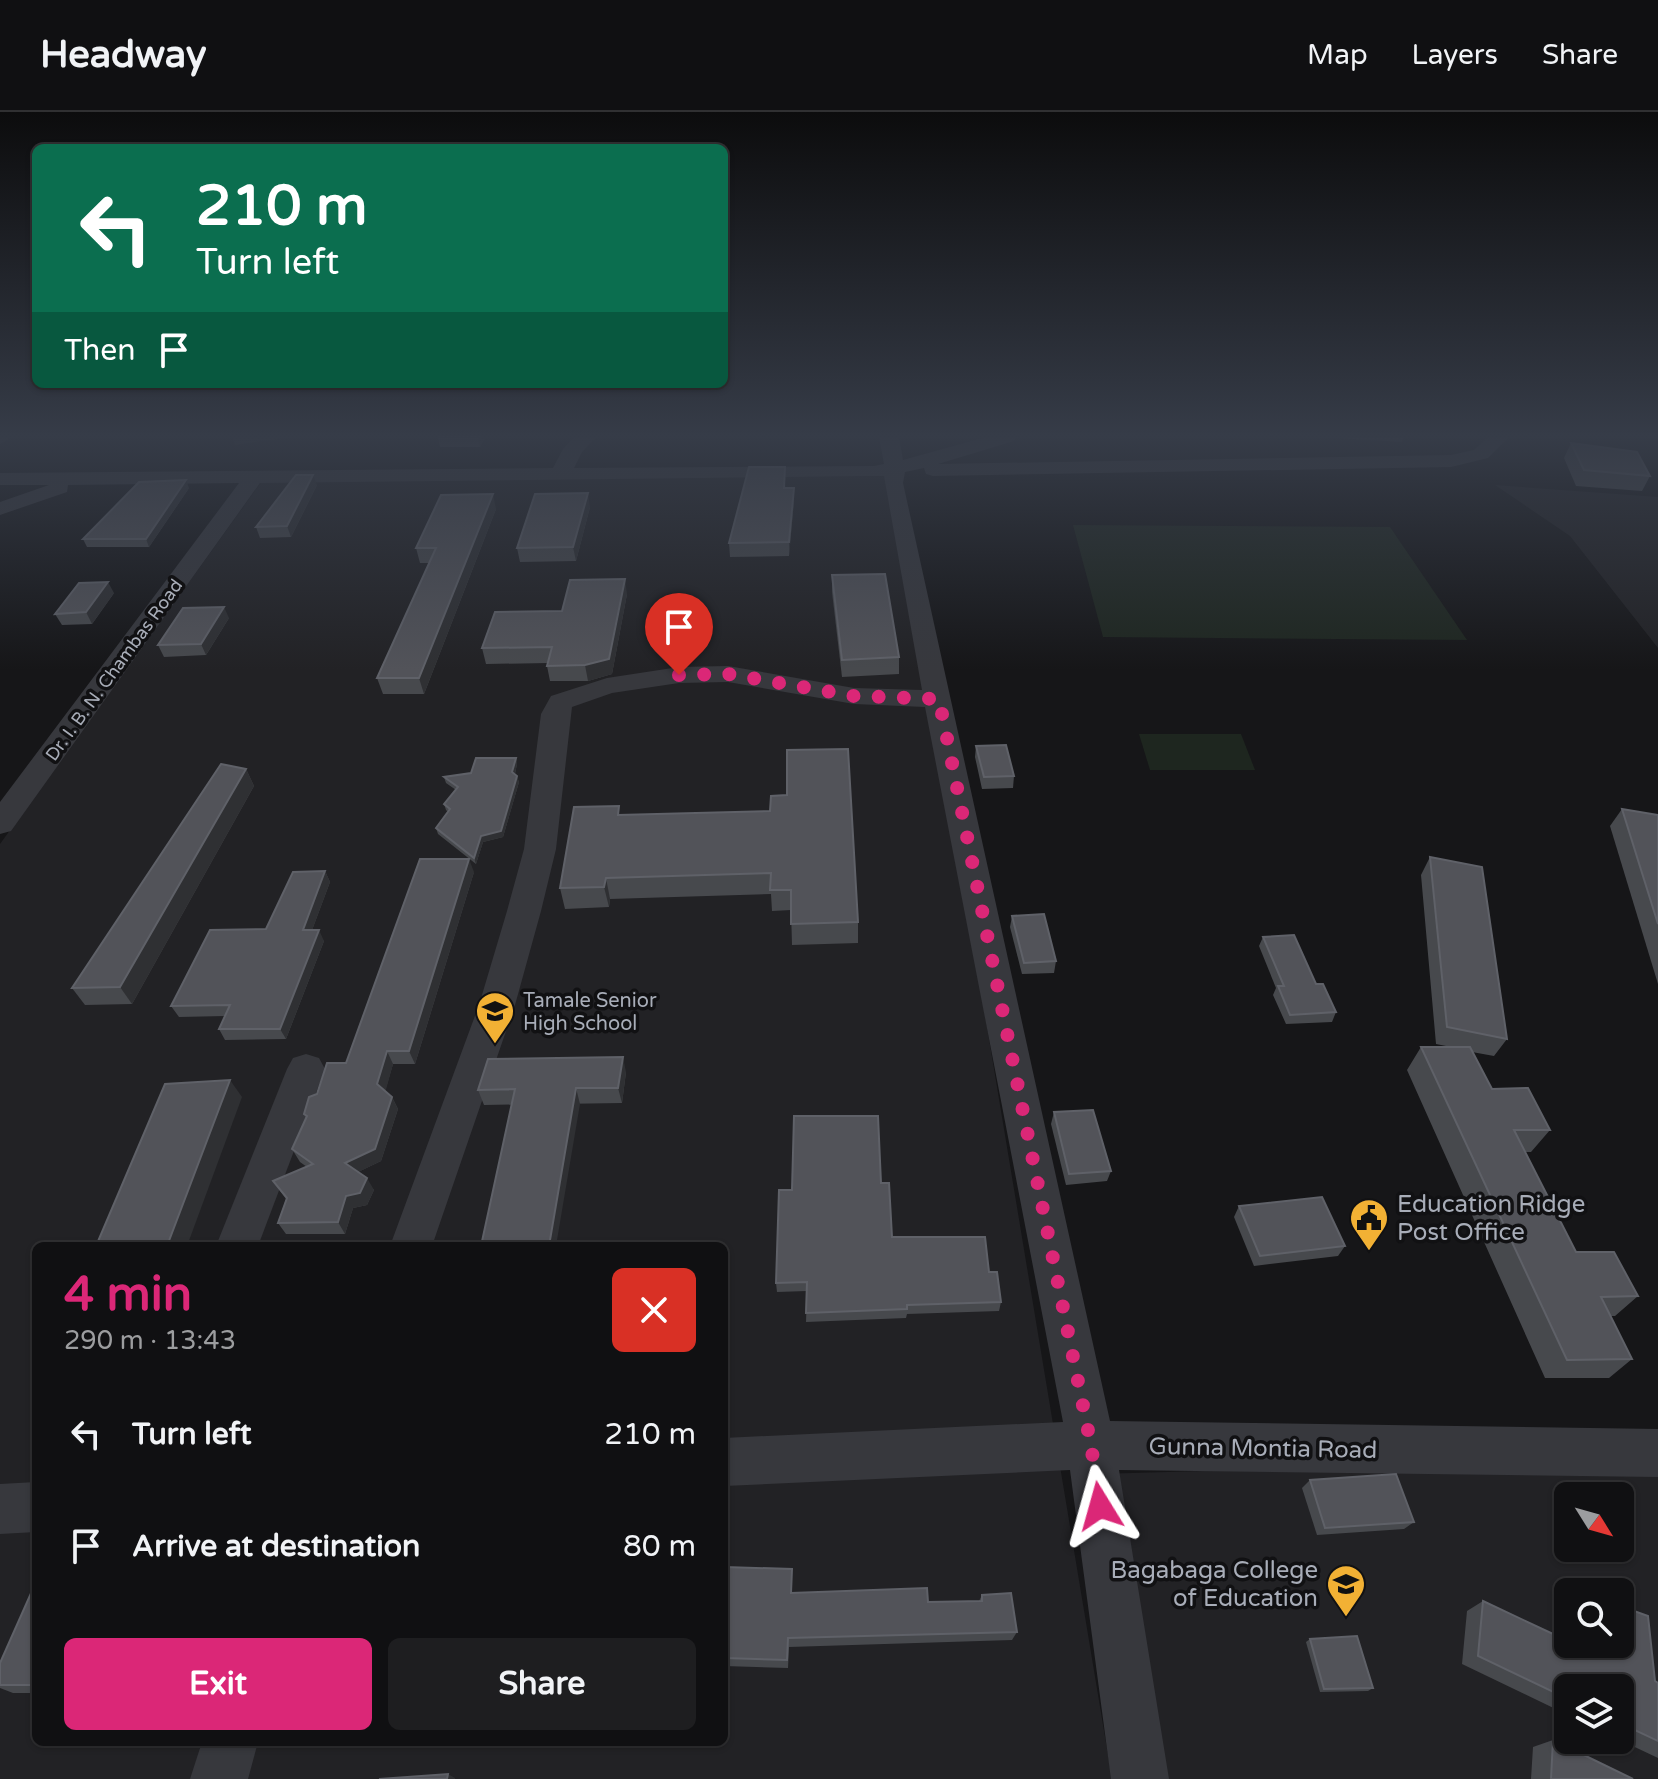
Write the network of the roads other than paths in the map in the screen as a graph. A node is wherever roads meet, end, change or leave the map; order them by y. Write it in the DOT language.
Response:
graph roads {
  1 [pos="226,515"];
  2 [pos="900,515"];
  3 [pos="939,699"];
  4 [pos="0,824"];
  5 [pos="306,1069"];
  6 [pos="239,1242"];
  7 [pos="412,1242"];
  8 [pos="1091,1445"];
  9 [pos="1658,1453"];
  10 [pos="728,1462"];
  11 [pos="32,1507"];
  12 [pos="0,1509"];
  13 [pos="229,1746"];
  14 [pos="219,1779"];
  15 [pos="1140,1779"];
  1 -- 4 [label="street, Dr. I. B. N. Chambas Road"];
  2 -- 3 [label="street"];
  3 -- 7 [label="street"];
  3 -- 8 [label="street"];
  5 -- 6 [label="street"];
  8 -- 9 [label="street, Gunna Montia Road"];
  8 -- 10 [label="street, Gunna Montia Road"];
  8 -- 15 [label="street"];
  11 -- 12 [label="street"];
  13 -- 14 [label="street"];
}
